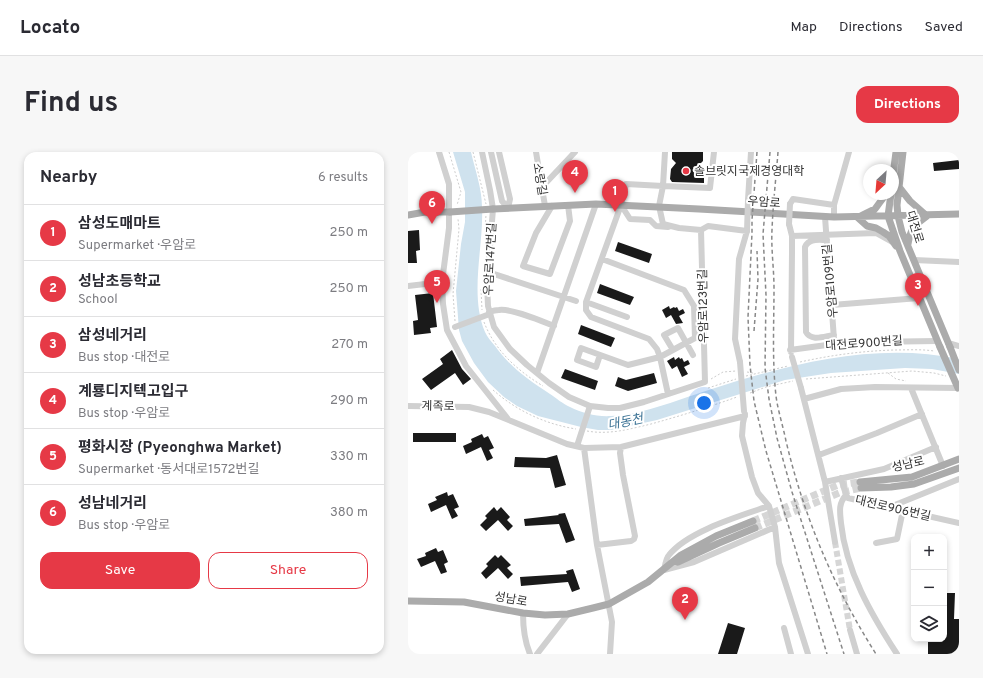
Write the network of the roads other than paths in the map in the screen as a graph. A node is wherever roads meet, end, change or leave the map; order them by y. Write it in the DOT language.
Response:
graph roads {
  1 [pos="439,152"];
  2 [pos="482,152"];
  3 [pos="491,152"];
  4 [pos="499,152"];
  5 [pos="536,152"];
  6 [pos="575,152"];
  7 [pos="665,152"];
  8 [pos="714,152"];
  9 [pos="750,152"];
  10 [pos="849,152"];
  11 [pos="896,152"];
  12 [pos="903,152"];
  13 [pos="894,164"];
  14 [pos="663,186"];
  15 [pos="542,187"];
  16 [pos="899,187"];
  17 [pos="882,200"];
  18 [pos="890,200"];
  19 [pos="899,200"];
  20 [pos="596,204"];
  21 [pos="568,205"];
  22 [pos="621,205"];
  23 [pos="834,205"];
  24 [pos="548,206"];
  25 [pos="660,206"];
  26 [pos="508,208"];
  27 [pos="493,209"];
  28 [pos="450,212"];
  29 [pos="959,214"];
  30 [pos="408,215"];
  31 [pos="888,216"];
  32 [pos="898,216"];
  33 [pos="927,216"];
  34 [pos="825,217"];
  35 [pos="834,217"];
  36 [pos="857,217"];
  37 [pos="679,228"];
  38 [pos="701,230"];
  39 [pos="747,231"];
  40 [pos="792,236"];
  41 [pos="827,237"];
  42 [pos="894,243"];
  43 [pos="908,244"];
  44 [pos="900,251"];
  45 [pos="602,259"];
  46 [pos="914,260"];
  47 [pos="959,262"];
  48 [pos="488,272"];
  49 [pos="442,282"];
  50 [pos="408,286"];
  51 [pos="564,297"];
  52 [pos="919,298"];
  53 [pos="576,301"];
  54 [pos="586,302"];
  55 [pos="832,305"];
  56 [pos="489,314"];
  57 [pos="627,317"];
  58 [pos="554,326"];
  59 [pos="447,330"];
  60 [pos="834,336"];
  61 [pos="686,342"];
  62 [pos="834,344"];
  63 [pos="939,344"];
  64 [pos="949,345"];
  65 [pos="959,346"];
  66 [pos="673,350"];
  67 [pos="791,353"];
  68 [pos="693,354"];
  69 [pos="600,355"];
  70 [pos="660,357"];
  71 [pos="959,370"];
  72 [pos="537,373"];
  73 [pos="705,382"];
  74 [pos="911,388"];
  75 [pos="958,390"];
  76 [pos="668,394"];
  77 [pos="804,399"];
  78 [pos="408,406"];
  79 [pos="590,406"];
  80 [pos="744,414"];
  81 [pos="922,414"];
  82 [pos="508,419"];
  83 [pos="577,446"];
  84 [pos="622,447"];
  85 [pos="584,448"];
  86 [pos="936,448"];
  87 [pos="819,455"];
  88 [pos="959,459"];
  89 [pos="943,466"];
  90 [pos="959,468"];
  91 [pos="842,478"];
  92 [pos="959,479"];
  93 [pos="825,482"];
  94 [pos="846,495"];
  95 [pos="769,506"];
  96 [pos="890,507"];
  97 [pos="903,510"];
  98 [pos="959,523"];
  99 [pos="754,525"];
  100 [pos="775,527"];
  101 [pos="835,542"];
  102 [pos="876,543"];
  103 [pos="597,545"];
  104 [pos="664,570"];
  105 [pos="408,601"];
  106 [pos="610,604"];
  107 [pos="523,613"];
  108 [pos="568,614"];
  109 [pos="784,628"];
  110 [pos="850,630"];
  111 [pos="530,654"];
  112 [pos="538,654"];
  113 [pos="610,654"];
  114 [pos="791,654"];
  115 [pos="808,654"];
  116 [pos="857,654"];
  117 [pos="897,654"];
  1 -- 28 [label="street"];
  2 -- 27 [label="street, 우암로147번길"];
  3 -- 26 [label="street"];
  4 -- 26 [label="street"];
  5 -- 15 [label="street, 소랑길"];
  6 -- 15 [label="street"];
  7 -- 14 [label="street"];
  8 -- 14 [label="street"];
  9 -- 39 [label="street, bridge"];
  10 -- 23 [label="street"];
  11 -- 13 [label="main road"];
  12 -- 16 [label="main road, 대전로"];
  14 -- 22 [label="street"];
  14 -- 25 [label="street"];
  15 -- 24 [label="street, 소랑길"];
  16 -- 33 [label="main road"];
  17 -- 36 [label="main road"];
  18 -- 31 [label="main road, 대전로"];
  19 -- 32 [label="main road, 대전로"];
  20 -- 21 [label="main road, 우암로"];
  20 -- 22 [label="main road, 우암로"];
  20 -- 51 [label="street"];
  21 -- 24 [label="main road, 우암로"];
  21 -- 24 [label="street"];
  22 -- 25 [label="main road, 우암로"];
  22 -- 37 [label="street"];
  22 -- 45 [label="street"];
  23 -- 35 [label="street"];
  23 -- 40 [label="street, bridge"];
  24 -- 26 [label="main road, 우암로"];
  25 -- 34 [label="main road, 우암로"];
  25 -- 37 [label="street"];
  26 -- 27 [label="main road, 우암로"];
  27 -- 28 [label="main road, 우암로, bridge"];
  27 -- 48 [label="street, 우암로147번길"];
  28 -- 30 [label="main road, 우암로"];
  28 -- 49 [label="street"];
  29 -- 33 [label="main road, 우암로"];
  31 -- 32 [label="main road, 우암로"];
  31 -- 36 [label="main road, 우암로"];
  31 -- 44 [label="main road, 대전로"];
  32 -- 33 [label="main road, 우암로"];
  32 -- 43 [label="main road, 대전로"];
  33 -- 43 [label="main road"];
  34 -- 35 [label="main road, 우암로"];
  34 -- 41 [label="street, 우암로109번길"];
  35 -- 36 [label="main road, 우암로"];
  36 -- 42 [label="main road"];
  37 -- 38 [label="street"];
  38 -- 39 [label="street"];
  38 -- 73 [label="street, 우암로123번길"];
  39 -- 80 [label="street, bridge"];
  40 -- 41 [label="street"];
  40 -- 67 [label="street"];
  41 -- 42 [label="street"];
  41 -- 55 [label="street, 우암로109번길"];
  41 -- 60 [label="street"];
  42 -- 44 [label="main road"];
  43 -- 46 [label="main road, 대전로"];
  44 -- 52 [label="main road, 대전로"];
  45 -- 54 [label="street"];
  45 -- 61 [label="street"];
  46 -- 47 [label="street, 대전로"];
  46 -- 64 [label="main road, 대전로"];
  48 -- 51 [label="street"];
  48 -- 56 [label="street, 우암로147번길"];
  49 -- 50 [label="street"];
  49 -- 59 [label="street"];
  51 -- 53 [label="street"];
  51 -- 58 [label="street"];
  52 -- 55 [label="street"];
  52 -- 63 [label="main road, 대전로"];
  54 -- 57 [label="street"];
  54 -- 70 [label="street"];
  55 -- 60 [label="street, 우암로109번길"];
  56 -- 58 [label="street"];
  56 -- 59 [label="street, bridge"];
  56 -- 72 [label="street, 우암로147번길"];
  58 -- 72 [label="street"];
  59 -- 82 [label="street"];
  60 -- 62 [label="street, 우암로109번길"];
  61 -- 66 [label="street"];
  61 -- 66 [label="street"];
  61 -- 68 [label="street"];
  62 -- 63 [label="street, 대전로900번길"];
  62 -- 67 [label="street, 대전로900번길"];
  63 -- 75 [label="main road, 대전로, bridge"];
  64 -- 65 [label="street"];
  64 -- 71 [label="main road, 대전로, bridge"];
  66 -- 70 [label="street"];
  67 -- 77 [label="street, bridge"];
  69 -- 70 [label="street"];
  70 -- 76 [label="street"];
  72 -- 79 [label="street, 우암로147번길"];
  73 -- 76 [label="street, 우암로147번길"];
  74 -- 75 [label="street"];
  74 -- 77 [label="street"];
  74 -- 81 [label="street"];
  76 -- 79 [label="street, 우암로147번길"];
  77 -- 87 [label="street"];
  78 -- 82 [label="street, 계족로"];
  79 -- 83 [label="street, bridge"];
  80 -- 84 [label="street, 계족로"];
  80 -- 95 [label="street"];
  81 -- 86 [label="street"];
  81 -- 87 [label="street"];
  82 -- 83 [label="street, 계족로"];
  83 -- 85 [label="street, 계족로"];
  84 -- 85 [label="street, 계족로"];
  84 -- 103 [label="street"];
  85 -- 103 [label="street"];
  86 -- 89 [label="street"];
  86 -- 91 [label="street, 대전로906번길"];
  87 -- 93 [label="street"];
  88 -- 89 [label="main road, 성남로"];
  89 -- 90 [label="main road, 성남로"];
  91 -- 93 [label="street, 대전로906번길"];
  91 -- 94 [label="street, 대전로906번길"];
  92 -- 96 [label="street"];
  93 -- 101 [label="street"];
  94 -- 96 [label="street, 대전로906번길"];
  94 -- 117 [label="street"];
  95 -- 100 [label="street"];
  95 -- 104 [label="street"];
  96 -- 97 [label="street, 대전로906번길"];
  97 -- 98 [label="street, 대전로906번길"];
  97 -- 102 [label="street"];
  99 -- 104 [label="main road, 성남로"];
  100 -- 104 [label="street"];
  100 -- 115 [label="street"];
  103 -- 106 [label="street"];
  104 -- 106 [label="main road, 성남로"];
  105 -- 107 [label="main road, 성남로"];
  106 -- 108 [label="main road, 성남로"];
  106 -- 113 [label="street"];
  107 -- 108 [label="main road, 성남로"];
  107 -- 111 [label="street"];
  108 -- 112 [label="street"];
  109 -- 114 [label="street"];
  110 -- 116 [label="street"];
}
